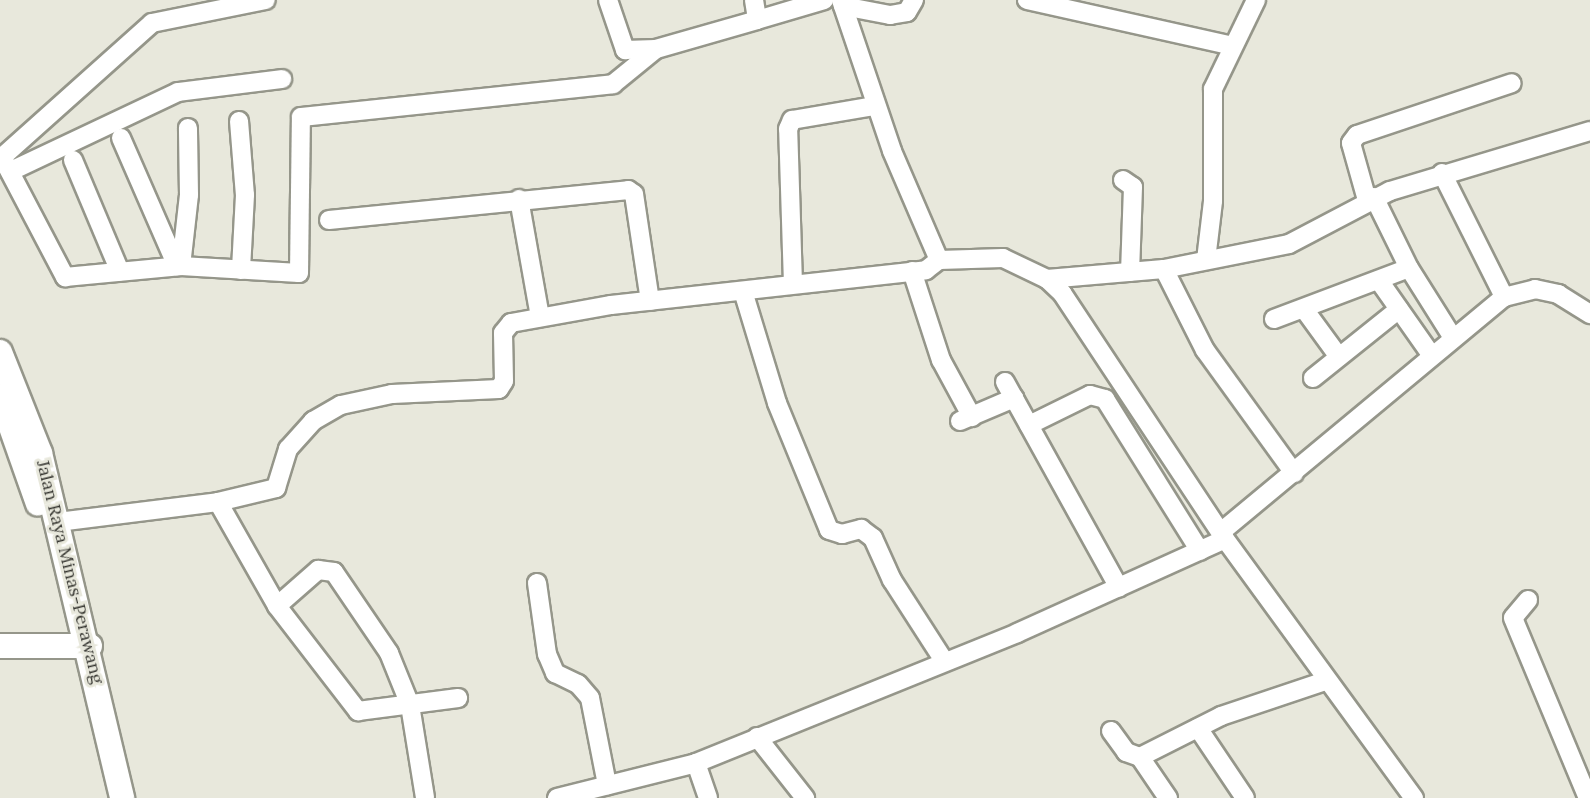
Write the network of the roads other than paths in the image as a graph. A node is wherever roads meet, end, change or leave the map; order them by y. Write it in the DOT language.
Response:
graph roads {
  1 [pos="266,0"];
  2 [pos="608,0"];
  3 [pos="754,0"];
  4 [pos="824,0"];
  5 [pos="914,0"];
  6 [pos="1027,0"];
  7 [pos="1256,0"];
  8 [pos="842,3"];
  9 [pos="210,4"];
  10 [pos="757,20"];
  11 [pos="1232,46"];
  12 [pos="656,49"];
  13 [pos="282,79"];
  14 [pos="1512,83"];
  15 [pos="875,106"];
  16 [pos="240,121"];
  17 [pos="188,128"];
  18 [pos="1590,131"];
  19 [pos="122,138"];
  20 [pos="73,160"];
  21 [pos="4,162"];
  22 [pos="1442,173"];
  23 [pos="1123,180"];
  24 [pos="1371,199"];
  25 [pos="519,200"];
  26 [pos="329,220"];
  27 [pos="939,260"];
  28 [pos="1206,260"];
  29 [pos="179,266"];
  30 [pos="1164,268"];
  31 [pos="1409,268"];
  32 [pos="241,270"];
  33 [pos="912,271"];
  34 [pos="120,272"];
  35 [pos="1130,272"];
  36 [pos="1047,279"];
  37 [pos="1380,282"];
  38 [pos="793,284"];
  39 [pos="743,291"];
  40 [pos="1504,297"];
  41 [pos="650,301"];
  42 [pos="1304,309"];
  43 [pos="1399,309"];
  44 [pos="1590,314"];
  45 [pos="540,317"];
  46 [pos="1275,319"];
  47 [pos="1453,339"];
  48 [pos="0,352"];
  49 [pos="1432,356"];
  50 [pos="1339,357"];
  51 [pos="1313,378"];
  52 [pos="2,408"];
  53 [pos="1029,425"];
  54 [pos="1294,473"];
  55 [pos="218,502"];
  56 [pos="58,522"];
  57 [pos="1223,536"];
  58 [pos="1200,551"];
  59 [pos="537,583"];
  60 [pos="1119,588"];
  61 [pos="1528,600"];
  62 [pos="277,606"];
  63 [pos="0,646"];
  64 [pos="82,646"];
  65 [pos="943,660"];
  66 [pos="1325,681"];
  67 [pos="458,698"];
  68 [pos="410,705"];
  69 [pos="1198,728"];
  70 [pos="1111,732"];
  71 [pos="757,737"];
  72 [pos="1140,757"];
  73 [pos="696,763"];
  74 [pos="607,785"];
  75 [pos="109,798"];
  76 [pos="122,798"];
  77 [pos="425,798"];
  78 [pos="557,798"];
  79 [pos="708,798"];
  80 [pos="805,798"];
  81 [pos="1168,798"];
  82 [pos="1245,798"];
  83 [pos="1414,798"];
  84 [pos="1588,798"];
  1 -- 9 [label="street"];
  2 -- 12 [label="street"];
  3 -- 10 [label="street"];
  4 -- 10 [label="street"];
  5 -- 8 [label="street"];
  6 -- 11 [label="street"];
  7 -- 11 [label="street"];
  8 -- 15 [label="street"];
  9 -- 21 [label="street"];
  10 -- 12 [label="street"];
  11 -- 28 [label="street"];
  12 -- 32 [label="street"];
  13 -- 21 [label="street"];
  14 -- 24 [label="street"];
  15 -- 27 [label="street"];
  15 -- 38 [label="street"];
  16 -- 32 [label="street"];
  17 -- 29 [label="street"];
  18 -- 22 [label="street"];
  19 -- 29 [label="street"];
  20 -- 34 [label="street"];
  21 -- 34 [label="street"];
  22 -- 24 [label="street"];
  22 -- 40 [label="street"];
  23 -- 35 [label="street"];
  24 -- 28 [label="street"];
  24 -- 31 [label="street"];
  25 -- 26 [label="street"];
  25 -- 41 [label="street"];
  25 -- 45 [label="street"];
  27 -- 33 [label="street"];
  27 -- 36 [label="street"];
  28 -- 30 [label="street"];
  29 -- 32 [label="street"];
  29 -- 34 [label="street"];
  30 -- 35 [label="street"];
  30 -- 54 [label="street"];
  31 -- 37 [label="street"];
  31 -- 47 [label="street"];
  33 -- 38 [label="street"];
  33 -- 53 [label="street"];
  35 -- 36 [label="street"];
  36 -- 57 [label="street"];
  37 -- 42 [label="street"];
  37 -- 43 [label="street"];
  38 -- 39 [label="street"];
  39 -- 41 [label="street"];
  39 -- 65 [label="street"];
  40 -- 44 [label="street"];
  40 -- 47 [label="street"];
  41 -- 45 [label="street"];
  42 -- 46 [label="street"];
  42 -- 50 [label="street"];
  43 -- 49 [label="street"];
  43 -- 50 [label="street"];
  45 -- 55 [label="street"];
  47 -- 49 [label="street"];
  48 -- 56 [label="main road, Jalan Raya Minas-Perawang"];
  49 -- 54 [label="street"];
  50 -- 51 [label="street"];
  52 -- 64 [label="main road, Jalan Raya Minas-Perawang"];
  53 -- 58 [label="street"];
  53 -- 60 [label="street"];
  54 -- 57 [label="street"];
  55 -- 56 [label="street"];
  55 -- 62 [label="street"];
  56 -- 64 [label="main road, Jalan Raya Minas-Perawang"];
  57 -- 58 [label="street"];
  57 -- 66 [label="street"];
  58 -- 60 [label="street"];
  59 -- 74 [label="street"];
  60 -- 65 [label="street"];
  61 -- 84 [label="street"];
  62 -- 68 [label="street"];
  62 -- 68 [label="street"];
  63 -- 64 [label="main road"];
  64 -- 75 [label="main road, Jalan Raya Minas-Perawang"];
  64 -- 76 [label="main road, Jalan Raya Minas-Perawang"];
  65 -- 71 [label="street"];
  66 -- 69 [label="street"];
  66 -- 83 [label="street"];
  67 -- 68 [label="street"];
  68 -- 77 [label="street"];
  69 -- 72 [label="street"];
  69 -- 82 [label="street"];
  70 -- 72 [label="street"];
  71 -- 73 [label="street"];
  71 -- 80 [label="street"];
  72 -- 81 [label="street"];
  73 -- 74 [label="street"];
  73 -- 79 [label="street"];
  74 -- 78 [label="street"];
}
